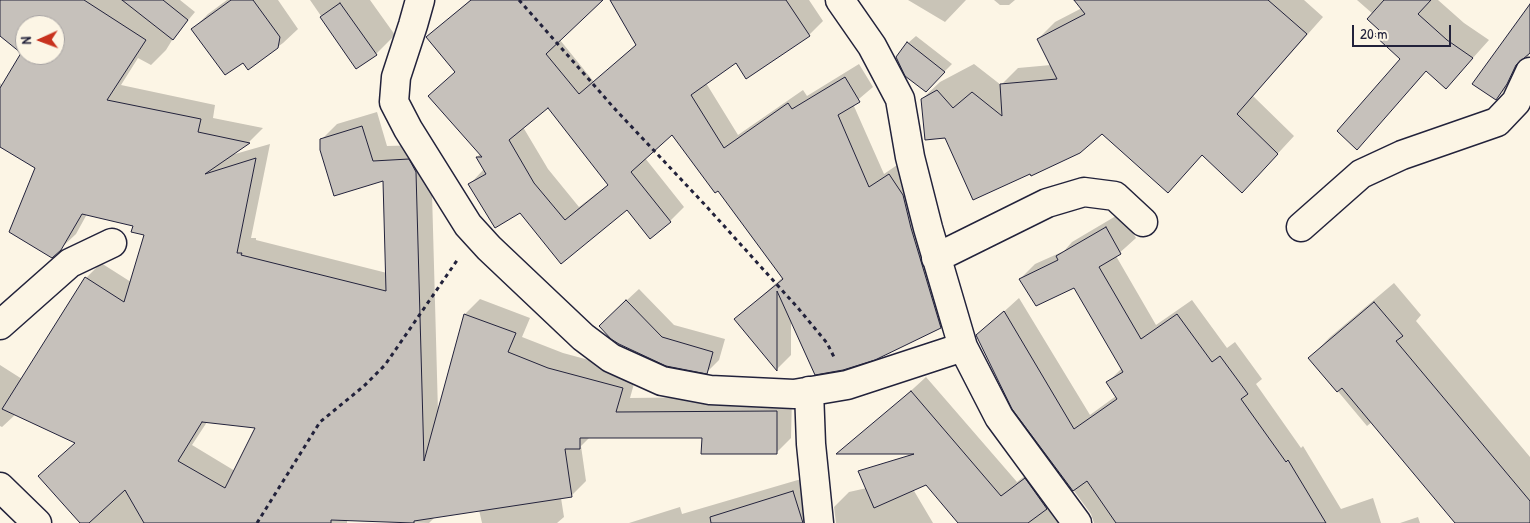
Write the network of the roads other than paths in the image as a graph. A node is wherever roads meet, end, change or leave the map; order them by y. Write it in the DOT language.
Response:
graph roads {
  1 [pos="420,0"];
  2 [pos="840,0"];
  3 [pos="1530,72"];
  4 [pos="1143,222"];
  5 [pos="1301,227"];
  6 [pos="112,243"];
  7 [pos="936,258"];
  8 [pos="0,325"];
  9 [pos="963,347"];
  10 [pos="809,391"];
  11 [pos="4,499"];
  12 [pos="37,523"];
  13 [pos="819,523"];
  14 [pos="1077,523"];
  1 -- 10 [label="street"];
  2 -- 7 [label="street"];
  3 -- 5 [label="street"];
  4 -- 7 [label="street"];
  6 -- 8 [label="street"];
  7 -- 9 [label="street"];
  9 -- 10 [label="street"];
  9 -- 14 [label="street"];
  10 -- 13 [label="street"];
  11 -- 12 [label="street"];
}
